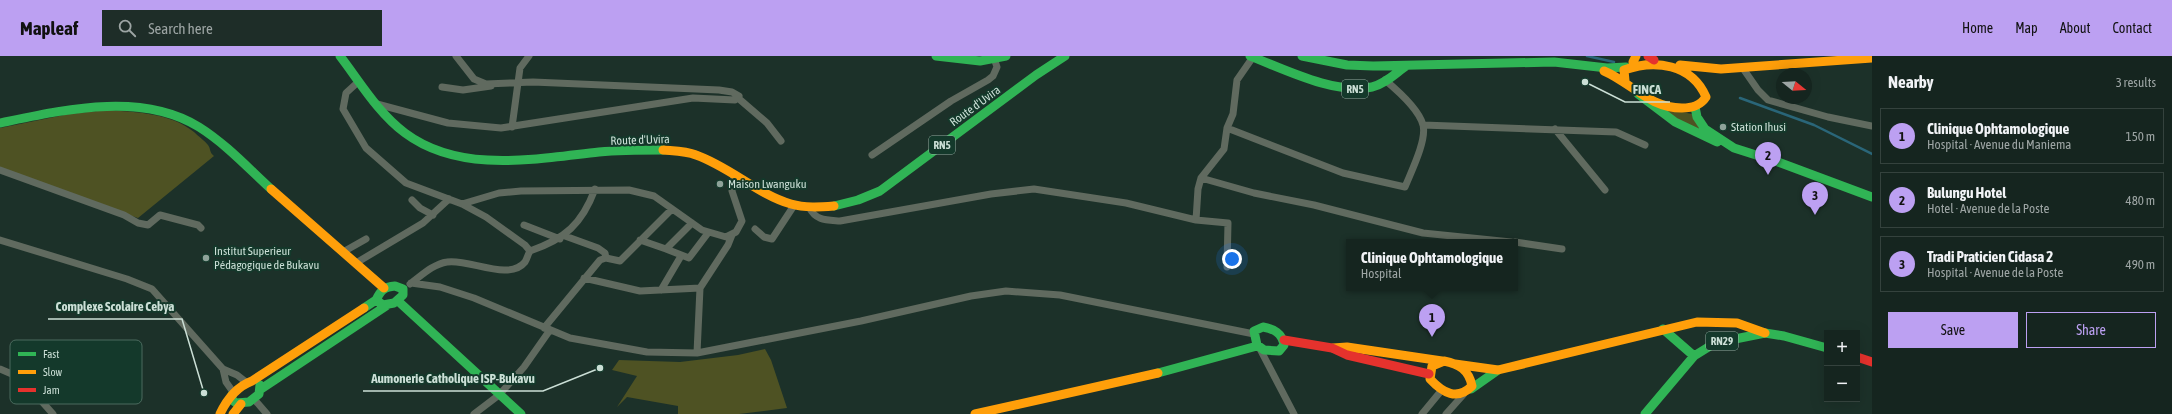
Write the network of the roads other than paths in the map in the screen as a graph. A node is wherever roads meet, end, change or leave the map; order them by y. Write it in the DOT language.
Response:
graph roads {
  1 [pos="340,56"];
  2 [pos="456,56"];
  3 [pos="529,56"];
  4 [pos="936,56"];
  5 [pos="1006,56"];
  6 [pos="1065,56"];
  7 [pos="1252,56"];
  8 [pos="1302,56"];
  9 [pos="1651,58"];
  10 [pos="1872,58"];
  11 [pos="995,60"];
  12 [pos="1631,62"];
  13 [pos="1664,62"];
  14 [pos="1406,66"];
  15 [pos="1585,66"];
  16 [pos="1742,67"];
  17 [pos="1721,69"];
  18 [pos="1385,80"];
  19 [pos="1625,81"];
  20 [pos="1707,81"];
  21 [pos="358,82"];
  22 [pos="517,82"];
  23 [pos="497,84"];
  24 [pos="442,87"];
  25 [pos="1638,94"];
  26 [pos="738,98"];
  27 [pos="377,104"];
  28 [pos="1695,107"];
  29 [pos="0,123"];
  30 [pos="1423,125"];
  31 [pos="1872,126"];
  32 [pos="512,127"];
  33 [pos="1227,128"];
  34 [pos="1555,129"];
  35 [pos="781,141"];
  36 [pos="1645,145"];
  37 [pos="1734,148"];
  38 [pos="872,155"];
  39 [pos="0,170"];
  40 [pos="734,175"];
  41 [pos="1201,178"];
  42 [pos="595,189"];
  43 [pos="1605,190"];
  44 [pos="1872,197"];
  45 [pos="449,199"];
  46 [pos="412,200"];
  47 [pos="462,204"];
  48 [pos="793,207"];
  49 [pos="809,207"];
  50 [pos="672,209"];
  51 [pos="433,215"];
  52 [pos="1196,220"];
  53 [pos="692,223"];
  54 [pos="524,225"];
  55 [pos="201,228"];
  56 [pos="756,229"];
  57 [pos="708,233"];
  58 [pos="732,235"];
  59 [pos="563,237"];
  60 [pos="366,239"];
  61 [pos="1482,239"];
  62 [pos="0,240"];
  63 [pos="640,240"];
  64 [pos="1518,242"];
  65 [pos="666,249"];
  66 [pos="1562,249"];
  67 [pos="530,251"];
  68 [pos="343,252"];
  69 [pos="681,256"];
  70 [pos="606,258"];
  71 [pos="356,263"];
  72 [pos="1227,267"];
  73 [pos="584,278"];
  74 [pos="407,286"];
  75 [pos="384,288"];
  76 [pos="700,288"];
  77 [pos="661,290"];
  78 [pos="376,300"];
  79 [pos="398,301"];
  80 [pos="386,306"];
  81 [pos="547,329"];
  82 [pos="1663,329"];
  83 [pos="1765,333"];
  84 [pos="1254,334"];
  85 [pos="1284,340"];
  86 [pos="1258,347"];
  87 [pos="1824,347"];
  88 [pos="1332,348"];
  89 [pos="697,353"];
  90 [pos="1694,356"];
  91 [pos="1860,358"];
  92 [pos="1444,361"];
  93 [pos="1872,362"];
  94 [pos="1455,364"];
  95 [pos="0,369"];
  96 [pos="223,369"];
  97 [pos="1498,370"];
  98 [pos="10,373"];
  99 [pos="1429,374"];
  100 [pos="249,382"];
  101 [pos="261,389"];
  102 [pos="1471,389"];
  103 [pos="1441,391"];
  104 [pos="233,394"];
  105 [pos="499,395"];
  106 [pos="1463,395"];
  107 [pos="254,399"];
  108 [pos="44,404"];
  109 [pos="241,404"];
  110 [pos="1015,410"];
  111 [pos="53,414"];
  112 [pos="220,414"];
  113 [pos="233,414"];
  114 [pos="267,414"];
  115 [pos="474,414"];
  116 [pos="521,414"];
  117 [pos="975,414"];
  118 [pos="1294,414"];
  119 [pos="1422,414"];
  120 [pos="1446,414"];
  121 [pos="1645,414"];
  1 -- 21 [label="main road, Route d'Uvira"];
  2 -- 23 [label="street"];
  3 -- 22 [label="street"];
  4 -- 11 [label="main road"];
  5 -- 11 [label="main road"];
  6 -- 49 [label="main road, Route d'Uvira / RN5"];
  7 -- 18 [label="main road, RN5"];
  7 -- 33 [label="street"];
  8 -- 14 [label="main road"];
  9 -- 12 [label="main road"];
  9 -- 13 [label="main road"];
  10 -- 16 [label="main road"];
  11 -- 38 [label="street"];
  12 -- 15 [label="main road"];
  12 -- 19 [label="main road"];
  13 -- 17 [label="main road"];
  13 -- 20 [label="main road"];
  14 -- 15 [label="main road"];
  14 -- 18 [label="main road, RN5"];
  15 -- 19 [label="main road"];
  16 -- 17 [label="main road"];
  16 -- 31 [label="street"];
  17 -- 20 [label="main road"];
  18 -- 30 [label="street"];
  19 -- 25 [label="main road"];
  20 -- 28 [label="main road"];
  21 -- 27 [label="main road, Route d'Uvira"];
  21 -- 45 [label="street"];
  22 -- 23 [label="street"];
  22 -- 26 [label="street"];
  22 -- 32 [label="street"];
  23 -- 24 [label="street"];
  25 -- 28 [label="main road"];
  25 -- 37 [label="main road"];
  26 -- 32 [label="street"];
  26 -- 35 [label="street"];
  27 -- 32 [label="street"];
  27 -- 40 [label="main road, Route d'Uvira"];
  28 -- 37 [label="main road"];
  29 -- 68 [label="main road"];
  30 -- 33 [label="street"];
  30 -- 34 [label="street"];
  33 -- 41 [label="street"];
  34 -- 36 [label="street"];
  34 -- 43 [label="street"];
  37 -- 44 [label="main road"];
  39 -- 55 [label="street"];
  40 -- 48 [label="main road, Route d'Uvira"];
  40 -- 58 [label="street"];
  41 -- 52 [label="street"];
  41 -- 61 [label="street"];
  42 -- 47 [label="street"];
  42 -- 50 [label="street"];
  42 -- 59 [label="street"];
  45 -- 47 [label="street"];
  45 -- 51 [label="street"];
  46 -- 51 [label="street"];
  47 -- 67 [label="street"];
  48 -- 49 [label="main road, Route d'Uvira"];
  48 -- 56 [label="street"];
  49 -- 52 [label="street"];
  50 -- 53 [label="street"];
  50 -- 63 [label="street"];
  51 -- 71 [label="street"];
  52 -- 72 [label="street"];
  53 -- 57 [label="street"];
  53 -- 65 [label="street"];
  54 -- 59 [label="street"];
  57 -- 58 [label="street"];
  57 -- 69 [label="street"];
  58 -- 76 [label="street"];
  59 -- 67 [label="street"];
  59 -- 70 [label="street"];
  60 -- 68 [label="street"];
  62 -- 96 [label="street"];
  63 -- 65 [label="street"];
  63 -- 70 [label="street"];
  64 -- 66 [label="street"];
  65 -- 69 [label="street"];
  67 -- 74 [label="street"];
  68 -- 71 [label="main road"];
  69 -- 77 [label="street"];
  70 -- 73 [label="street"];
  71 -- 75 [label="main road"];
  73 -- 77 [label="street"];
  73 -- 81 [label="street"];
  74 -- 75 [label="main road"];
  74 -- 79 [label="main road"];
  74 -- 81 [label="street"];
  75 -- 78 [label="main road"];
  76 -- 77 [label="street"];
  76 -- 89 [label="street"];
  78 -- 80 [label="main road"];
  78 -- 100 [label="main road"];
  79 -- 80 [label="main road"];
  79 -- 105 [label="main road"];
  80 -- 101 [label="main road"];
  81 -- 89 [label="street"];
  81 -- 105 [label="street"];
  82 -- 83 [label="main road"];
  82 -- 90 [label="main road"];
  82 -- 97 [label="main road"];
  83 -- 87 [label="main road, RN29"];
  83 -- 90 [label="main road, RN29"];
  84 -- 85 [label="main road"];
  84 -- 86 [label="main road"];
  84 -- 89 [label="street"];
  85 -- 86 [label="main road"];
  85 -- 88 [label="main road"];
  86 -- 110 [label="main road"];
  86 -- 118 [label="street"];
  88 -- 92 [label="main road"];
  88 -- 99 [label="main road"];
  90 -- 121 [label="main road, RN29"];
  91 -- 93 [label="main road"];
  92 -- 94 [label="main road"];
  92 -- 99 [label="main road"];
  94 -- 97 [label="main road"];
  94 -- 102 [label="main road"];
  95 -- 98 [label="street"];
  96 -- 100 [label="street"];
  96 -- 104 [label="street"];
  97 -- 102 [label="main road"];
  99 -- 103 [label="main road"];
  100 -- 101 [label="main road"];
  100 -- 104 [label="main road"];
  101 -- 107 [label="main road"];
  102 -- 106 [label="main road"];
  103 -- 106 [label="main road"];
  103 -- 119 [label="street"];
  104 -- 109 [label="main road"];
  104 -- 112 [label="main road"];
  105 -- 115 [label="street"];
  105 -- 116 [label="main road"];
  106 -- 120 [label="street"];
  107 -- 109 [label="main road"];
  107 -- 114 [label="street"];
  108 -- 111 [label="street"];
  109 -- 113 [label="main road"];
  110 -- 117 [label="main road"];
}
